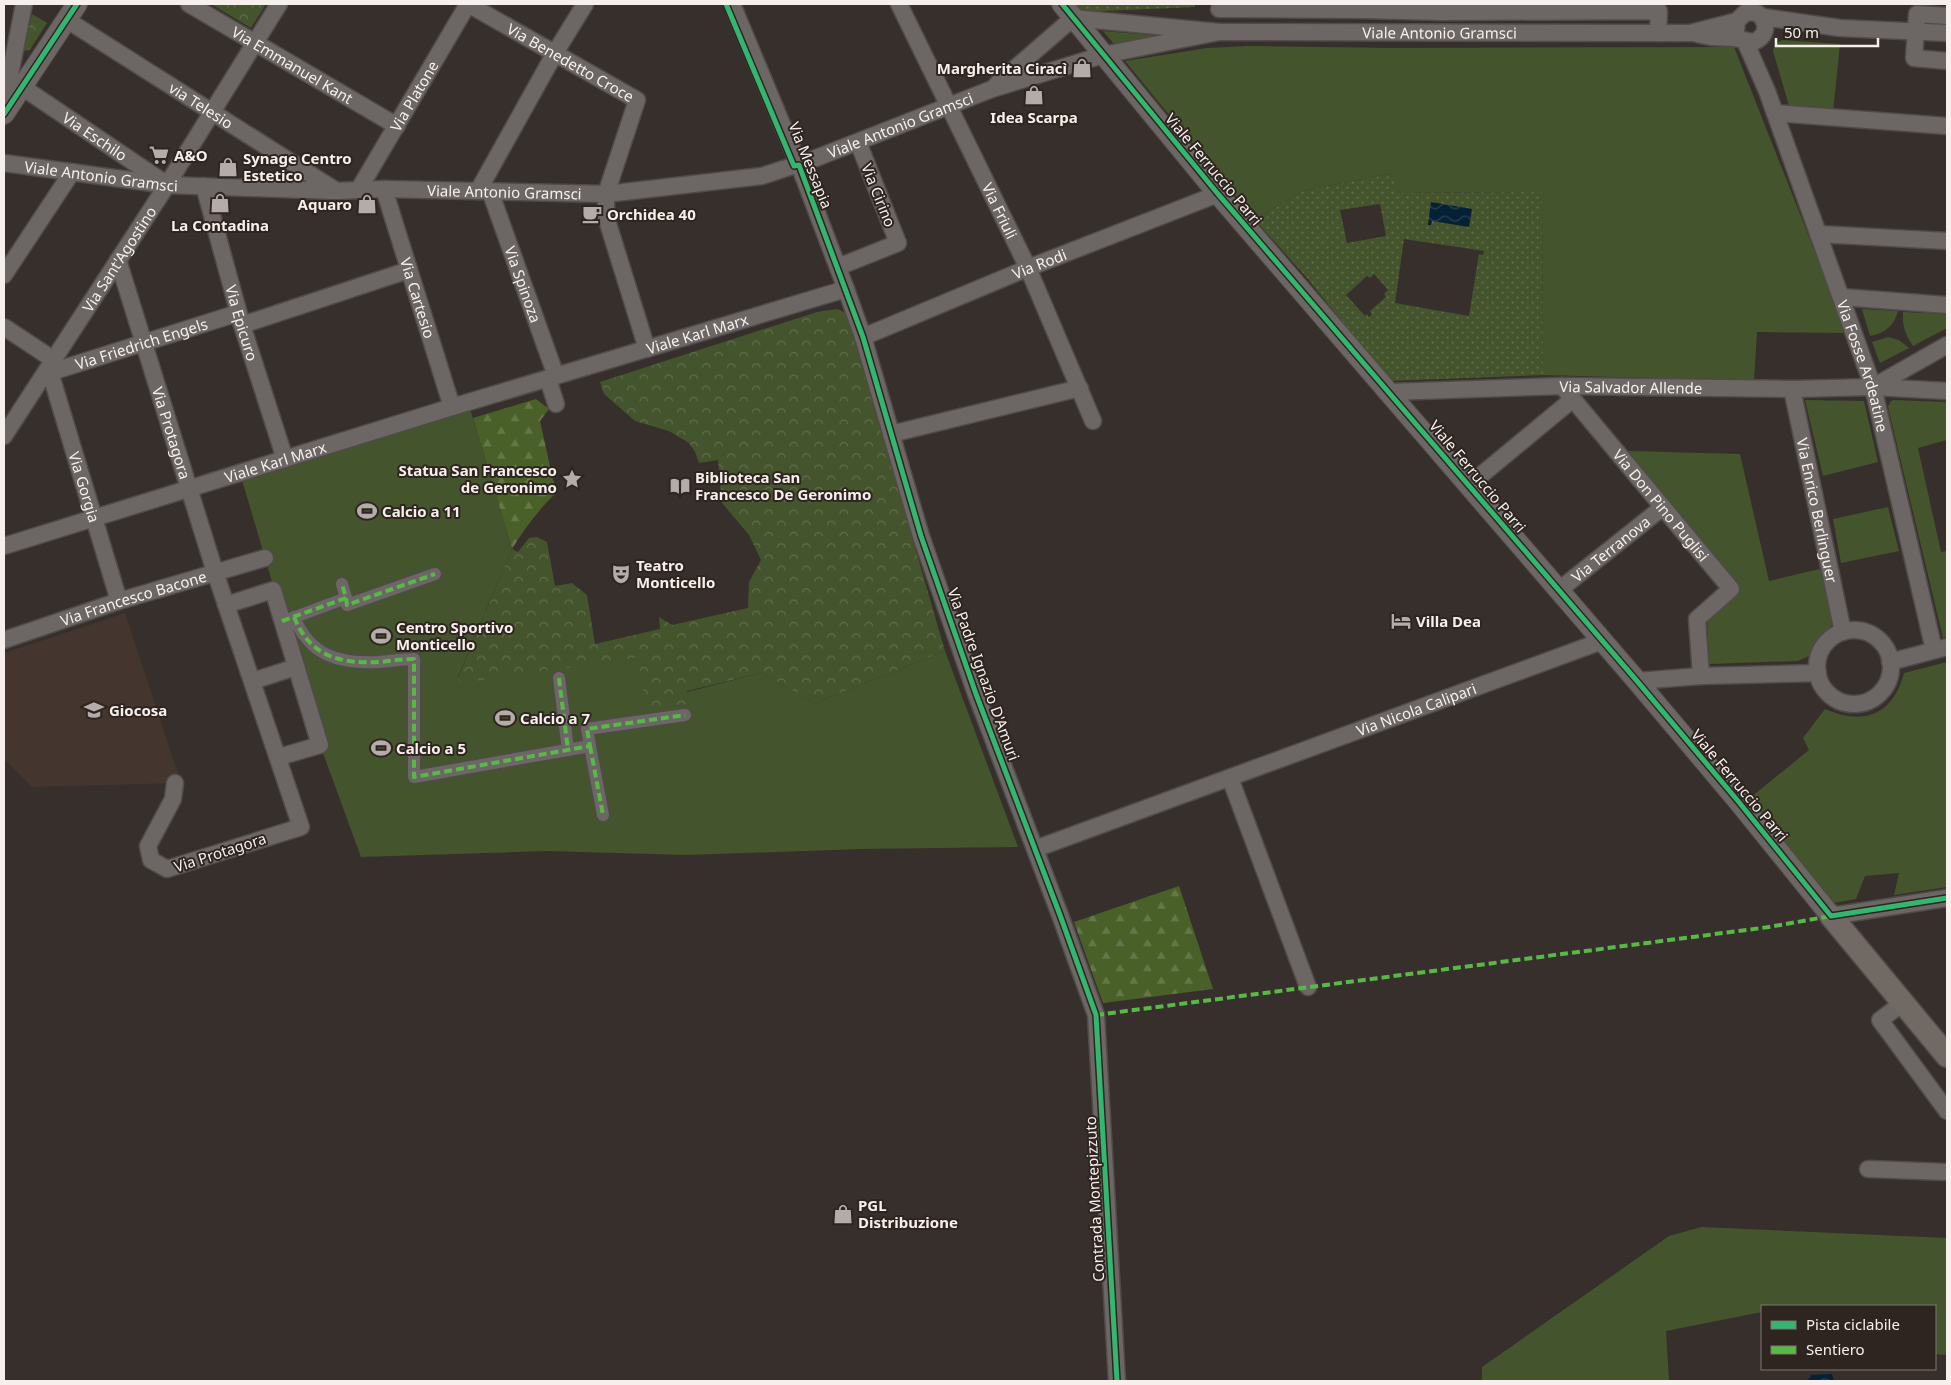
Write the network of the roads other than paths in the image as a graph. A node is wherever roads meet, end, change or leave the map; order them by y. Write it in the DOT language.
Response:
graph roads {
  1 [pos="24,4"];
  2 [pos="189,4"];
  3 [pos="280,4"];
  4 [pos="468,4"];
  5 [pos="585,4"];
  6 [pos="732,4"];
  7 [pos="899,4"];
  8 [pos="1219,6"];
  9 [pos="1363,7"];
  10 [pos="1443,8"];
  11 [pos="1522,8"];
  12 [pos="1067,11"];
  13 [pos="72,12"];
  14 [pos="1947,16"];
  15 [pos="1751,22"];
  16 [pos="1916,31"];
  17 [pos="1219,32"];
  18 [pos="1522,32"];
  19 [pos="1363,33"];
  20 [pos="1444,33"];
  21 [pos="1658,33"];
  22 [pos="1947,33"];
  23 [pos="254,44"];
  24 [pos="555,53"];
  25 [pos="1104,55"];
  26 [pos="1947,61"];
  27 [pos="15,71"];
  28 [pos="992,89"];
  29 [pos="4,105"];
  30 [pos="949,107"];
  31 [pos="212,112"];
  32 [pos="1775,113"];
  33 [pos="4,114"];
  34 [pos="397,126"];
  35 [pos="1947,126"];
  36 [pos="858,142"];
  37 [pos="4,163"];
  38 [pos="798,165"];
  39 [pos="72,172"];
  40 [pos="167,185"];
  41 [pos="204,186"];
  42 [pos="384,189"];
  43 [pos="336,190"];
  44 [pos="359,190"];
  45 [pos="484,191"];
  46 [pos="606,194"];
  47 [pos="1218,194"];
  48 [pos="1818,234"];
  49 [pos="1947,241"];
  50 [pos="118,260"];
  51 [pos="838,267"];
  52 [pos="1028,268"];
  53 [pos="409,270"];
  54 [pos="4,275"];
  55 [pos="846,289"];
  56 [pos="1840,297"];
  57 [pos="1947,305"];
  58 [pos="240,319"];
  59 [pos="4,327"];
  60 [pos="863,337"];
  61 [pos="144,343"];
  62 [pos="1947,345"];
  63 [pos="647,349"];
  64 [pos="50,369"];
  65 [pos="552,377"];
  66 [pos="1562,386"];
  67 [pos="1080,388"];
  68 [pos="1873,388"];
  69 [pos="1792,389"];
  70 [pos="1947,391"];
  71 [pos="1390,392"];
  72 [pos="1573,399"];
  73 [pos="556,404"];
  74 [pos="452,407"];
  75 [pos="1094,421"];
  76 [pos="891,434"];
  77 [pos="4,436"];
  78 [pos="286,459"];
  79 [pos="1468,486"];
  80 [pos="189,489"];
  81 [pos="1663,507"];
  82 [pos="94,518"];
  83 [pos="4,546"];
  84 [pos="265,558"];
  85 [pos="215,572"];
  86 [pos="435,574"];
  87 [pos="342,584"];
  88 [pos="1559,590"];
  89 [pos="346,598"];
  90 [pos="119,601"];
  91 [pos="226,605"];
  92 [pos="288,619"];
  93 [pos="1843,632"];
  94 [pos="4,640"];
  95 [pos="1602,640"];
  96 [pos="1941,648"];
  97 [pos="1890,662"];
  98 [pos="296,667"];
  99 [pos="1818,672"];
  100 [pos="1701,676"];
  101 [pos="559,678"];
  102 [pos="253,681"];
  103 [pos="1637,681"];
  104 [pos="686,715"];
  105 [pos="590,746"];
  106 [pos="568,750"];
  107 [pos="279,758"];
  108 [pos="1230,778"];
  109 [pos="175,783"];
  110 [pos="603,815"];
  111 [pos="1036,849"];
  112 [pos="1947,898"];
  113 [pos="1831,916"];
  114 [pos="1308,987"];
  115 [pos="1903,1003"];
  116 [pos="1096,1015"];
  117 [pos="1947,1056"];
  118 [pos="1947,1111"];
  119 [pos="1868,1169"];
  120 [pos="1947,1172"];
  121 [pos="1117,1381"];
  1 -- 27 [label="street"];
  2 -- 23 [label="street, Via Emmanuel Kant"];
  3 -- 23 [label="street, Via Sant'Agostino"];
  4 -- 24 [label="street, Via Benedetto Croce"];
  4 -- 34 [label="street, Via Platone"];
  5 -- 24 [label="street"];
  6 -- 38 [label="street, Via Messapia"];
  7 -- 30 [label="street, Via Friuli"];
  8 -- 9 [label="street, Viale Antonio Gramsci"];
  8 -- 17 [label="street"];
  9 -- 10 [label="street, Viale Antonio Gramsci"];
  9 -- 19 [label="street"];
  10 -- 11 [label="street, Viale Antonio Gramsci"];
  10 -- 20 [label="street"];
  11 -- 18 [label="street"];
  11 -- 21 [label="street, Viale Antonio Gramsci"];
  12 -- 17 [label="street, Viale Antonio Gramsci"];
  12 -- 25 [label="street, Viale Ferruccio Parri"];
  12 -- 28 [label="street, Viale Antonio Gramsci"];
  13 -- 27 [label="street"];
  13 -- 31 [label="street, via Telesio"];
  14 -- 16 [label="street"];
  15 -- 16 [label="street, Viale Antonio Gramsci"];
  15 -- 21 [label="street, Viale Antonio Gramsci"];
  15 -- 32 [label="street, Via Fosse Ardeatine"];
  16 -- 22 [label="street, Viale Antonio Gramsci"];
  16 -- 26 [label="street"];
  17 -- 19 [label="street, Viale Antonio Gramsci"];
  17 -- 25 [label="street, Viale Antonio Gramsci"];
  18 -- 20 [label="street, Viale Antonio Gramsci"];
  18 -- 21 [label="street, Viale Antonio Gramsci"];
  19 -- 20 [label="street, Viale Antonio Gramsci"];
  23 -- 31 [label="street, Via Sant'Agostino"];
  23 -- 34 [label="street, Via Emmanuel Kant"];
  24 -- 45 [label="street"];
  24 -- 46 [label="street, Via Benedetto Croce"];
  25 -- 28 [label="street, Viale Antonio Gramsci"];
  25 -- 47 [label="street, Viale Ferruccio Parri"];
  27 -- 29 [label="street"];
  27 -- 33 [label="street"];
  27 -- 40 [label="street, Via Eschilo"];
  28 -- 30 [label="street, Viale Antonio Gramsci"];
  30 -- 36 [label="street, Viale Antonio Gramsci"];
  30 -- 52 [label="street, Via Friuli"];
  31 -- 40 [label="street, Via Sant'Agostino"];
  31 -- 43 [label="street, via Telesio"];
  32 -- 35 [label="street"];
  32 -- 48 [label="street, Via Fosse Ardeatine"];
  34 -- 44 [label="street, Via Platone"];
  36 -- 38 [label="street, Viale Antonio Gramsci"];
  36 -- 51 [label="street, Via Cirino"];
  37 -- 39 [label="street, Viale Antonio Gramsci"];
  38 -- 46 [label="street, Viale Antonio Gramsci"];
  38 -- 51 [label="street, Via Messapia"];
  39 -- 40 [label="street, Viale Antonio Gramsci"];
  39 -- 54 [label="street"];
  40 -- 41 [label="street, Viale Antonio Gramsci"];
  40 -- 50 [label="street, Via Sant'Agostino"];
  41 -- 43 [label="street, Viale Antonio Gramsci"];
  41 -- 58 [label="street, Via Epicuro"];
  42 -- 44 [label="street, Viale Antonio Gramsci"];
  42 -- 45 [label="street, Viale Antonio Gramsci"];
  42 -- 53 [label="street, Via Cartesio"];
  43 -- 44 [label="street, Viale Antonio Gramsci"];
  45 -- 46 [label="street, Viale Antonio Gramsci"];
  45 -- 65 [label="street, Via Spinoza"];
  46 -- 63 [label="street"];
  47 -- 52 [label="street, Via Rodi"];
  47 -- 71 [label="street, Viale Ferruccio Parri"];
  48 -- 49 [label="street"];
  48 -- 56 [label="street, Via Fosse Ardeatine"];
  50 -- 61 [label="street, Via Protagora"];
  50 -- 64 [label="street, Via Sant'Agostino"];
  51 -- 55 [label="street, Via Messapia"];
  52 -- 60 [label="street, Via Rodi"];
  52 -- 67 [label="street, Via Friuli"];
  53 -- 58 [label="street, Via Friedrich Engels"];
  53 -- 74 [label="street, Via Cartesio"];
  55 -- 60 [label="street, Via Messapia"];
  55 -- 63 [label="street, Viale Karl Marx"];
  56 -- 57 [label="street"];
  56 -- 68 [label="street, Via Fosse Ardeatine"];
  58 -- 61 [label="street, Via Friedrich Engels"];
  58 -- 78 [label="street, Via Epicuro"];
  59 -- 64 [label="street"];
  60 -- 76 [label="street, Via Padre Ignazio D'Amuri"];
  61 -- 64 [label="street, Via Friedrich Engels"];
  61 -- 80 [label="street, Via Protagora"];
  62 -- 68 [label="street"];
  63 -- 65 [label="street, Viale Karl Marx"];
  64 -- 77 [label="street, Via Sant'Agostino"];
  64 -- 82 [label="street, Via Gorgia"];
  65 -- 73 [label="street"];
  65 -- 74 [label="street, Viale Karl Marx"];
  66 -- 69 [label="street, Via Salvador Allende"];
  66 -- 71 [label="street, Via Salvador Allende"];
  66 -- 72 [label="street, Via Don Pino Puglisi"];
  67 -- 75 [label="street, Via Friuli"];
  67 -- 76 [label="street"];
  68 -- 69 [label="street, Via Salvador Allende"];
  68 -- 70 [label="street, Via Salvador Allende"];
  68 -- 96 [label="street, Via Fosse Ardeatine"];
  69 -- 93 [label="street, Via Enrico Berlinguer"];
  71 -- 79 [label="street, Viale Ferruccio Parri"];
  72 -- 79 [label="street"];
  72 -- 81 [label="street, Via Don Pino Puglisi"];
  74 -- 78 [label="street, Viale Karl Marx"];
  76 -- 111 [label="street, Via Padre Ignazio D'Amuri"];
  78 -- 80 [label="street, Viale Karl Marx"];
  79 -- 88 [label="street, Viale Ferruccio Parri"];
  80 -- 82 [label="street, Viale Karl Marx"];
  80 -- 85 [label="street, Via Protagora"];
  81 -- 88 [label="street, Via Terranova"];
  81 -- 100 [label="street, Via Don Pino Puglisi"];
  82 -- 83 [label="street, Viale Karl Marx"];
  82 -- 90 [label="street, Via Gorgia"];
  84 -- 85 [label="street, Via Francesco Bacone"];
  85 -- 90 [label="street, Via Francesco Bacone"];
  85 -- 91 [label="street, Via Protagora"];
  86 -- 89 [label="street"];
  87 -- 89 [label="street"];
  88 -- 95 [label="street, Viale Ferruccio Parri"];
  89 -- 92 [label="street"];
  90 -- 94 [label="street, Via Francesco Bacone"];
  91 -- 92 [label="street"];
  91 -- 102 [label="street, Via Protagora"];
  92 -- 98 [label="street"];
  92 -- 106 [label="street"];
  93 -- 97 [label="street"];
  93 -- 99 [label="street"];
  95 -- 103 [label="street, Viale Ferruccio Parri"];
  95 -- 108 [label="street, Via Nicola Calipari"];
  96 -- 97 [label="street"];
  97 -- 99 [label="street"];
  98 -- 102 [label="street"];
  98 -- 107 [label="street"];
  99 -- 100 [label="street"];
  100 -- 103 [label="street"];
  101 -- 106 [label="street"];
  102 -- 107 [label="street, Via Protagora"];
  103 -- 113 [label="street, Viale Ferruccio Parri"];
  104 -- 105 [label="street"];
  105 -- 106 [label="street"];
  105 -- 110 [label="street"];
  107 -- 109 [label="street, Via Protagora"];
  108 -- 111 [label="street, Via Nicola Calipari"];
  108 -- 114 [label="street"];
  111 -- 116 [label="street, Via Padre Ignazio D'Amuri"];
  112 -- 113 [label="street"];
  113 -- 115 [label="main road"];
  115 -- 117 [label="main road"];
  115 -- 118 [label="street"];
  116 -- 121 [label="street, Contrada Montepizzuto"];
  119 -- 120 [label="street"];
}
